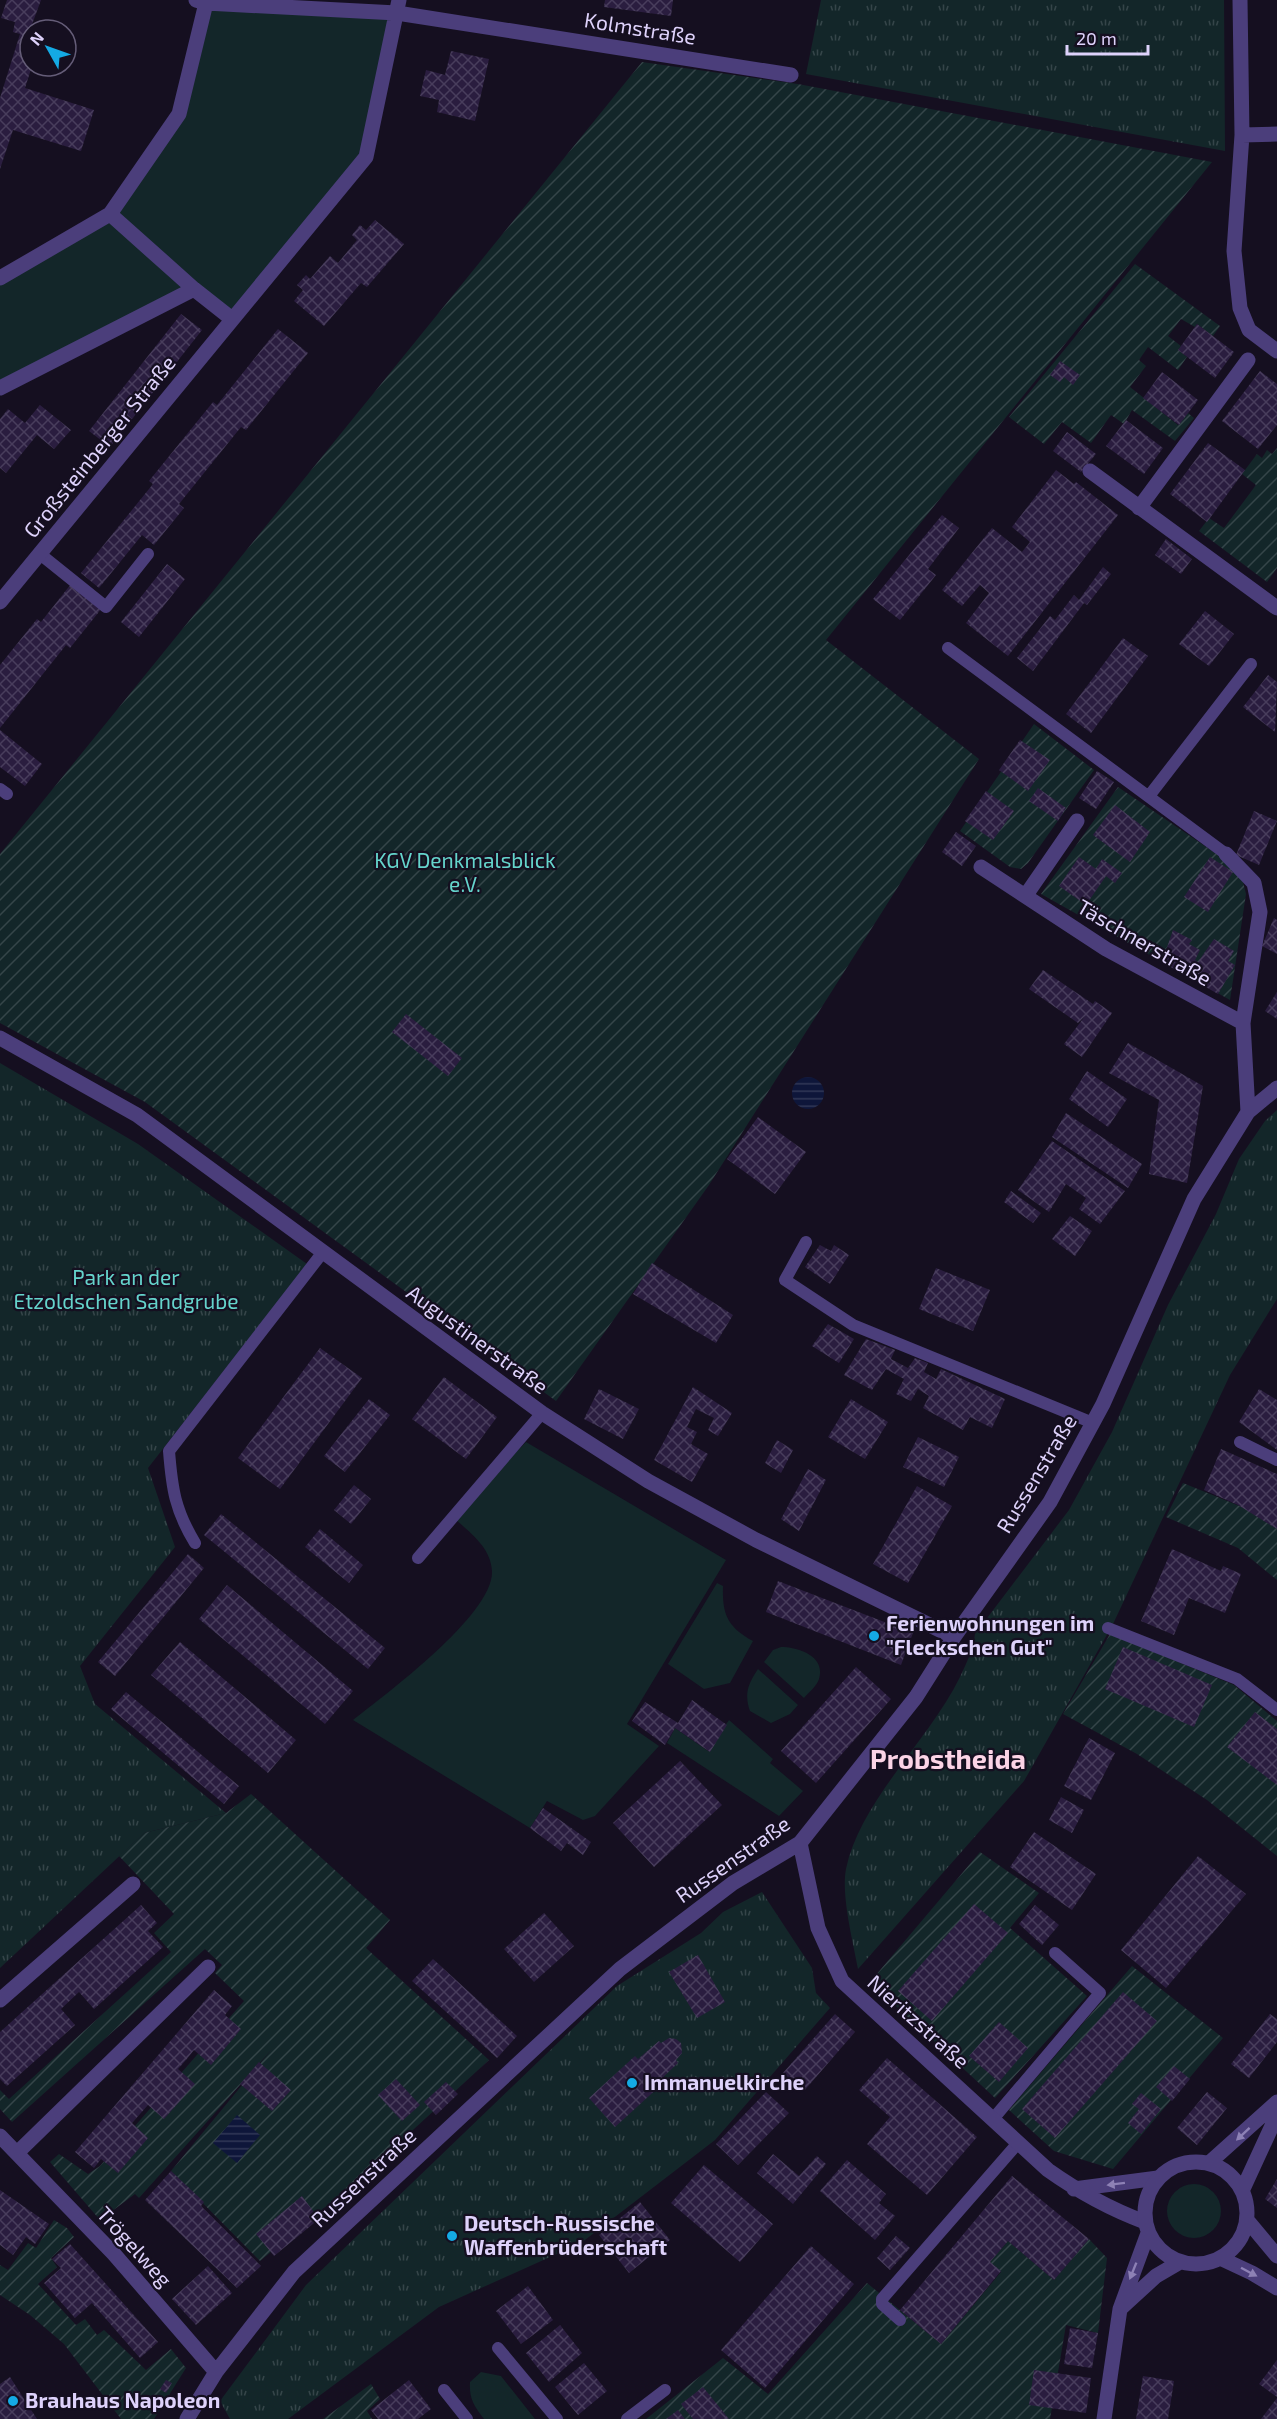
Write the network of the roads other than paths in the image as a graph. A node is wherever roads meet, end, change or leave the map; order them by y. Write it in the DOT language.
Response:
graph roads {
  1 [pos="1240,0"];
  2 [pos="201,2"];
  3 [pos="398,6"];
  4 [pos="791,75"];
  5 [pos="1277,134"];
  6 [pos="1242,135"];
  7 [pos="110,214"];
  8 [pos="0,278"];
  9 [pos="194,289"];
  10 [pos="232,319"];
  11 [pos="1277,351"];
  12 [pos="1248,360"];
  13 [pos="0,388"];
  14 [pos="1090,471"];
  15 [pos="1139,508"];
  16 [pos="40,554"];
  17 [pos="148,554"];
  18 [pos="0,602"];
  19 [pos="1277,608"];
  20 [pos="948,648"];
  21 [pos="1251,664"];
  22 [pos="1149,796"];
  23 [pos="1077,821"];
  24 [pos="1226,854"];
  25 [pos="981,867"];
  26 [pos="1026,895"];
  27 [pos="1244,1023"];
  28 [pos="0,1038"];
  29 [pos="1277,1088"];
  30 [pos="1248,1112"];
  31 [pos="806,1242"];
  32 [pos="323,1252"];
  33 [pos="542,1413"];
  34 [pos="1093,1423"];
  35 [pos="1240,1442"];
  36 [pos="1277,1460"];
  37 [pos="195,1543"];
  38 [pos="418,1558"];
  39 [pos="1108,1628"];
  40 [pos="954,1637"];
  41 [pos="1277,1710"];
  42 [pos="800,1843"];
  43 [pos="133,1884"];
  44 [pos="1055,1953"];
  45 [pos="208,1967"];
  46 [pos="0,2000"];
  47 [pos="1277,2102"];
  48 [pos="1277,2115"];
  49 [pos="993,2119"];
  50 [pos="0,2136"];
  51 [pos="1018,2143"];
  52 [pos="17,2153"];
  53 [pos="1209,2163"];
  54 [pos="1158,2178"];
  55 [pos="1074,2189"];
  56 [pos="1242,2191"];
  57 [pos="1247,2220"];
  58 [pos="1147,2228"];
  59 [pos="1277,2256"];
  60 [pos="1220,2258"];
  61 [pos="1180,2262"];
  62 [pos="1277,2288"];
  63 [pos="1120,2309"];
  64 [pos="900,2320"];
  65 [pos="498,2348"];
  66 [pos="216,2372"];
  67 [pos="444,2390"];
  68 [pos="665,2390"];
  69 [pos="192,2417"];
  70 [pos="467,2419"];
  71 [pos="557,2419"];
  72 [pos="627,2419"];
  73 [pos="1104,2419"];
  1 -- 6 [label="street"];
  2 -- 3 [label="street, Kolmstraße"];
  2 -- 7 [label="street"];
  3 -- 4 [label="street, Kolmstraße"];
  3 -- 10 [label="street, Großsteinberger Straße"];
  5 -- 6 [label="street"];
  6 -- 11 [label="street"];
  7 -- 8 [label="street"];
  7 -- 9 [label="street"];
  9 -- 10 [label="street"];
  9 -- 13 [label="street"];
  10 -- 16 [label="street, Großsteinberger Straße"];
  12 -- 15 [label="street"];
  14 -- 15 [label="street"];
  15 -- 19 [label="street"];
  16 -- 17 [label="lane"];
  16 -- 18 [label="street, Großsteinberger Straße"];
  20 -- 22 [label="lane"];
  21 -- 22 [label="lane"];
  22 -- 24 [label="lane"];
  23 -- 26 [label="street"];
  24 -- 27 [label="street"];
  25 -- 26 [label="street, Täschnerstraße"];
  26 -- 27 [label="street, Täschnerstraße"];
  27 -- 30 [label="street"];
  28 -- 32 [label="street, Augustinerstraße"];
  29 -- 30 [label="street, Russenstraße"];
  30 -- 34 [label="street, Russenstraße"];
  31 -- 34 [label="lane"];
  32 -- 33 [label="street, Augustinerstraße"];
  32 -- 37 [label="lane"];
  33 -- 38 [label="lane"];
  33 -- 40 [label="street, Augustinerstraße"];
  34 -- 40 [label="street, Russenstraße"];
  35 -- 36 [label="lane"];
  39 -- 41 [label="lane"];
  40 -- 42 [label="street, Russenstraße"];
  42 -- 49 [label="street, Nieritzstraße"];
  42 -- 66 [label="street, Russenstraße"];
  43 -- 46 [label="street"];
  44 -- 49 [label="lane"];
  45 -- 52 [label="street"];
  47 -- 53 [label="street, one-way"];
  48 -- 56 [label="street"];
  49 -- 51 [label="street, Nieritzstraße"];
  50 -- 52 [label="street, Trögelweg"];
  51 -- 55 [label="street, Nieritzstraße"];
  51 -- 64 [label="lane"];
  52 -- 66 [label="street, Trögelweg"];
  53 -- 54 [label="street"];
  53 -- 56 [label="street"];
  54 -- 55 [label="street, one-way"];
  54 -- 58 [label="street"];
  55 -- 58 [label="street, Nieritzstraße"];
  56 -- 57 [label="street"];
  57 -- 59 [label="street"];
  57 -- 60 [label="street"];
  58 -- 61 [label="street"];
  58 -- 63 [label="street, one-way"];
  60 -- 61 [label="street"];
  60 -- 62 [label="street, one-way"];
  61 -- 63 [label="street"];
  63 -- 73 [label="street"];
  65 -- 71 [label="lane"];
  66 -- 69 [label="street, Russenstraße"];
  67 -- 70 [label="lane"];
  68 -- 72 [label="lane"];
}
